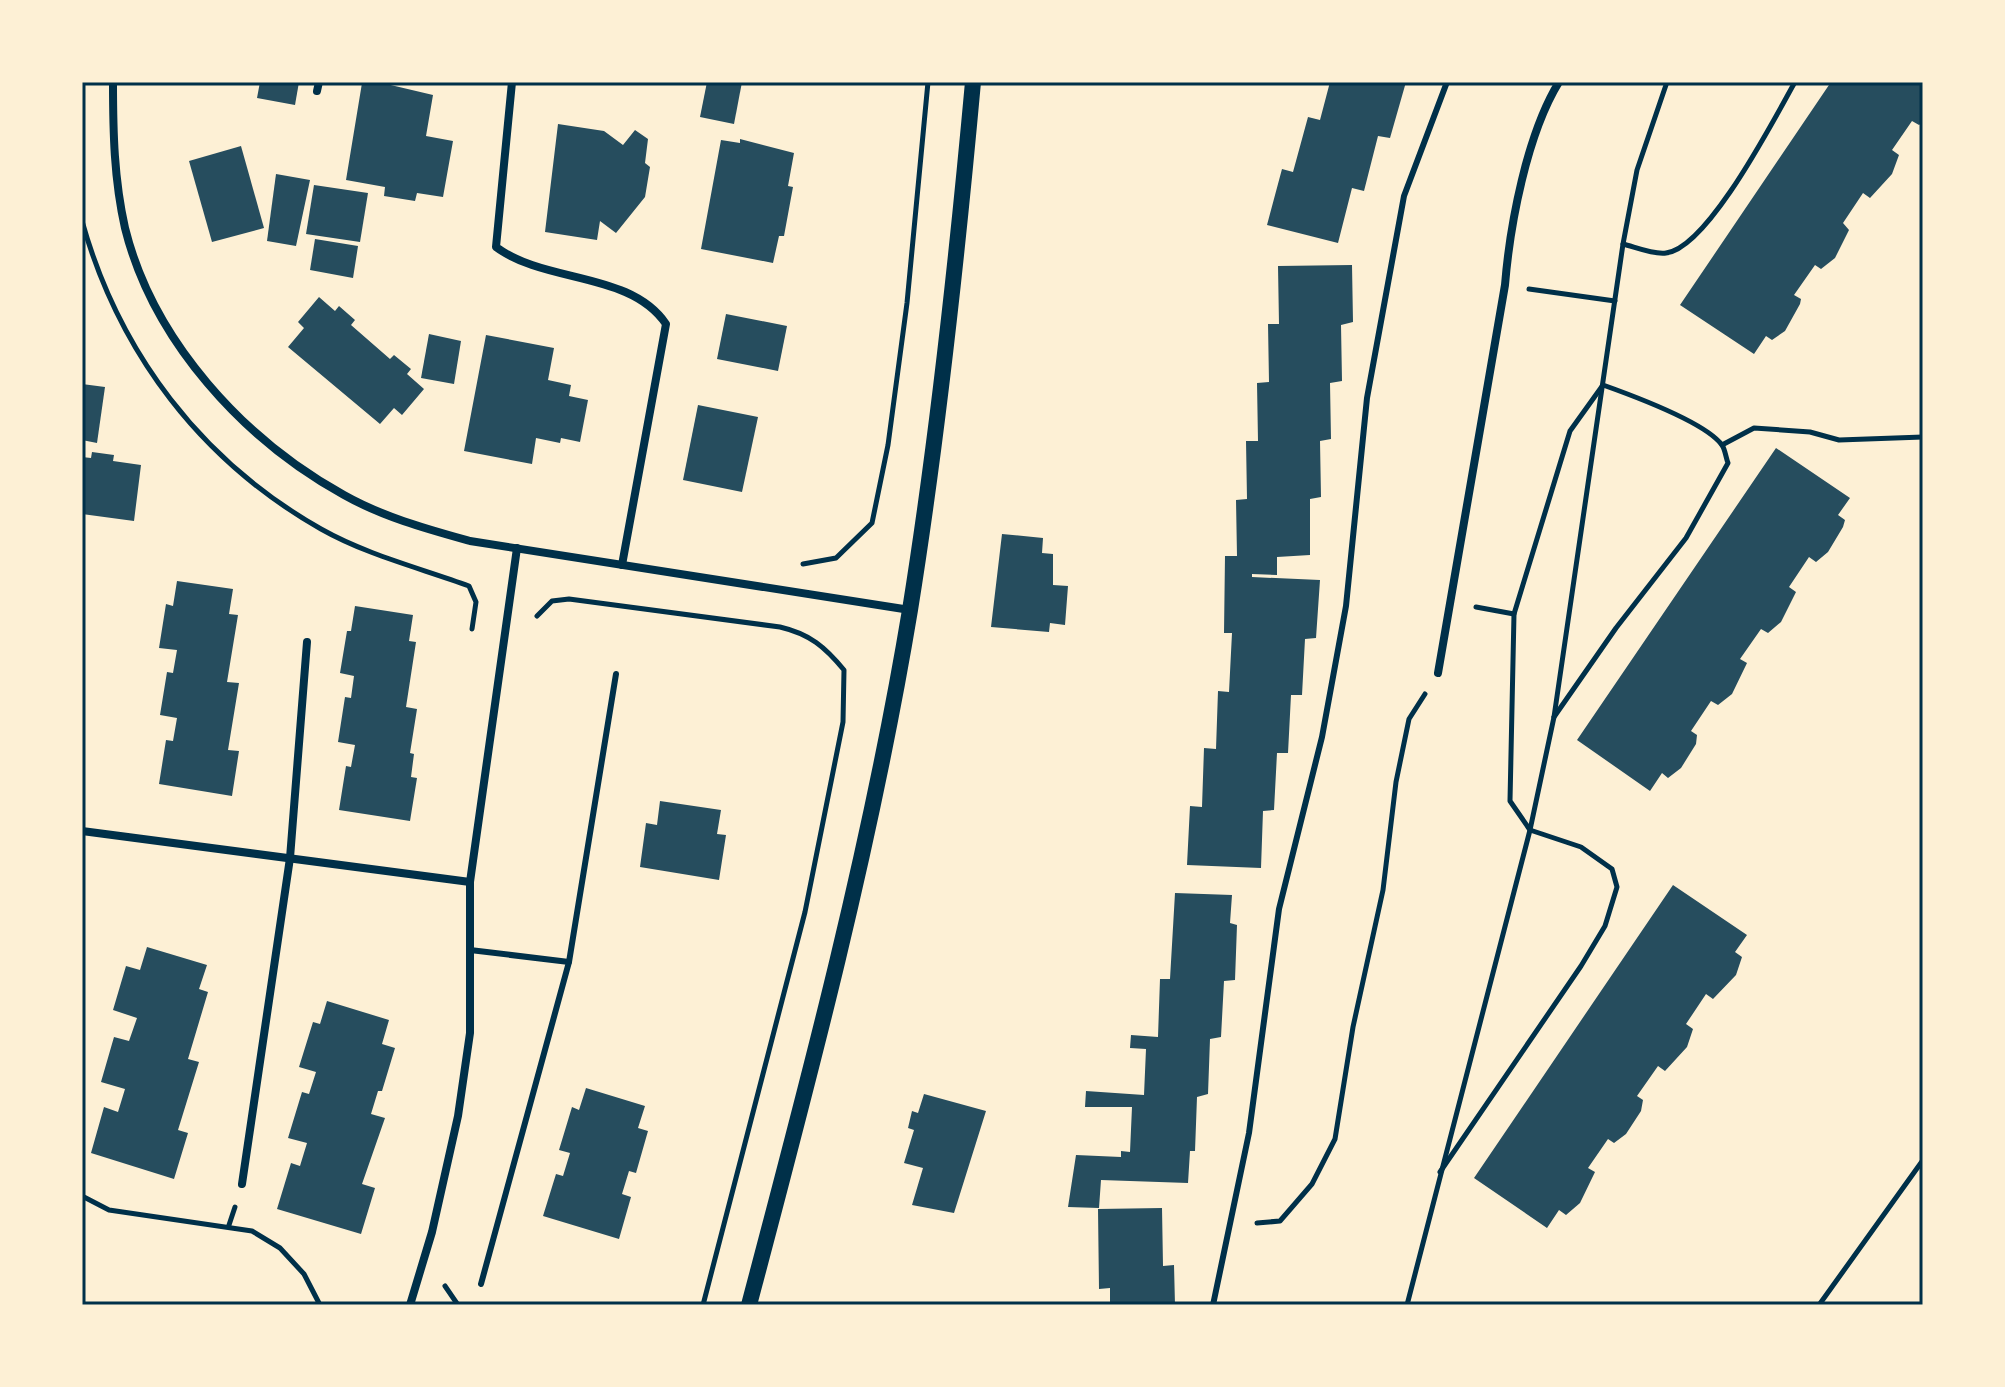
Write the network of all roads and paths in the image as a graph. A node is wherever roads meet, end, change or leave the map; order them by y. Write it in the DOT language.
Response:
graph roads {
  1 [pos="113,82"];
  2 [pos="512,82"];
  3 [pos="928,82"];
  4 [pos="973,82"];
  5 [pos="1447,82"];
  6 [pos="1559,82"];
  7 [pos="1667,82"];
  8 [pos="1795,82"];
  9 [pos="1623,244"];
  10 [pos="1505,285"];
  11 [pos="1615,301"];
  12 [pos="1603,385"];
  13 [pos="1923,437"];
  14 [pos="1722,445"];
  15 [pos="517,548"];
  16 [pos="622,565"];
  17 [pos="791,565"];
  18 [pos="1450,602"];
  19 [pos="910,610"];
  20 [pos="1514,614"];
  21 [pos="535,626"];
  22 [pos="307,642"];
  23 [pos="1438,673"];
  24 [pos="616,674"];
  25 [pos="1554,717"];
  26 [pos="1530,830"];
  27 [pos="82,831"];
  28 [pos="290,858"];
  29 [pos="470,882"];
  30 [pos="470,950"];
  31 [pos="569,962"];
  32 [pos="1923,1160"];
  33 [pos="1440,1172"];
  34 [pos="242,1184"];
  35 [pos="82,1196"];
  36 [pos="1232,1225"];
  37 [pos="442,1282"];
  38 [pos="481,1284"];
  39 [pos="320,1305"];
  40 [pos="410,1305"];
  41 [pos="458,1305"];
  42 [pos="703,1305"];
  43 [pos="749,1305"];
  44 [pos="1213,1305"];
  45 [pos="1407,1305"];
  46 [pos="1819,1305"];
  1 -- 15 [label="street"];
  2 -- 16 [label="street"];
  3 -- 17 [label="path"];
  4 -- 19 [label="main road"];
  5 -- 36 [label="lane"];
  6 -- 10 [label="street"];
  7 -- 9 [label="path"];
  8 -- 9 [label="path"];
  9 -- 11 [label="path"];
  10 -- 11 [label="path"];
  10 -- 18 [label="street"];
  11 -- 12 [label="path"];
  12 -- 14 [label="path"];
  12 -- 20 [label="path"];
  12 -- 25 [label="path"];
  13 -- 14 [label="path"];
  14 -- 25 [label="path"];
  15 -- 16 [label="street"];
  15 -- 29 [label="street"];
  16 -- 19 [label="street"];
  18 -- 20 [label="path"];
  18 -- 23 [label="street"];
  19 -- 43 [label="main road"];
  20 -- 26 [label="path"];
  21 -- 42 [label="path"];
  22 -- 28 [label="street"];
  23 -- 36 [label="path"];
  24 -- 31 [label="lane"];
  25 -- 26 [label="path"];
  26 -- 33 [label="path"];
  26 -- 33 [label="path"];
  27 -- 28 [label="street"];
  28 -- 29 [label="street"];
  28 -- 34 [label="street"];
  29 -- 30 [label="street"];
  30 -- 31 [label="lane"];
  30 -- 40 [label="street"];
  31 -- 38 [label="lane"];
  32 -- 46 [label="path"];
  33 -- 45 [label="path"];
  35 -- 39 [label="path"];
  36 -- 44 [label="lane"];
  37 -- 41 [label="path"];
}
